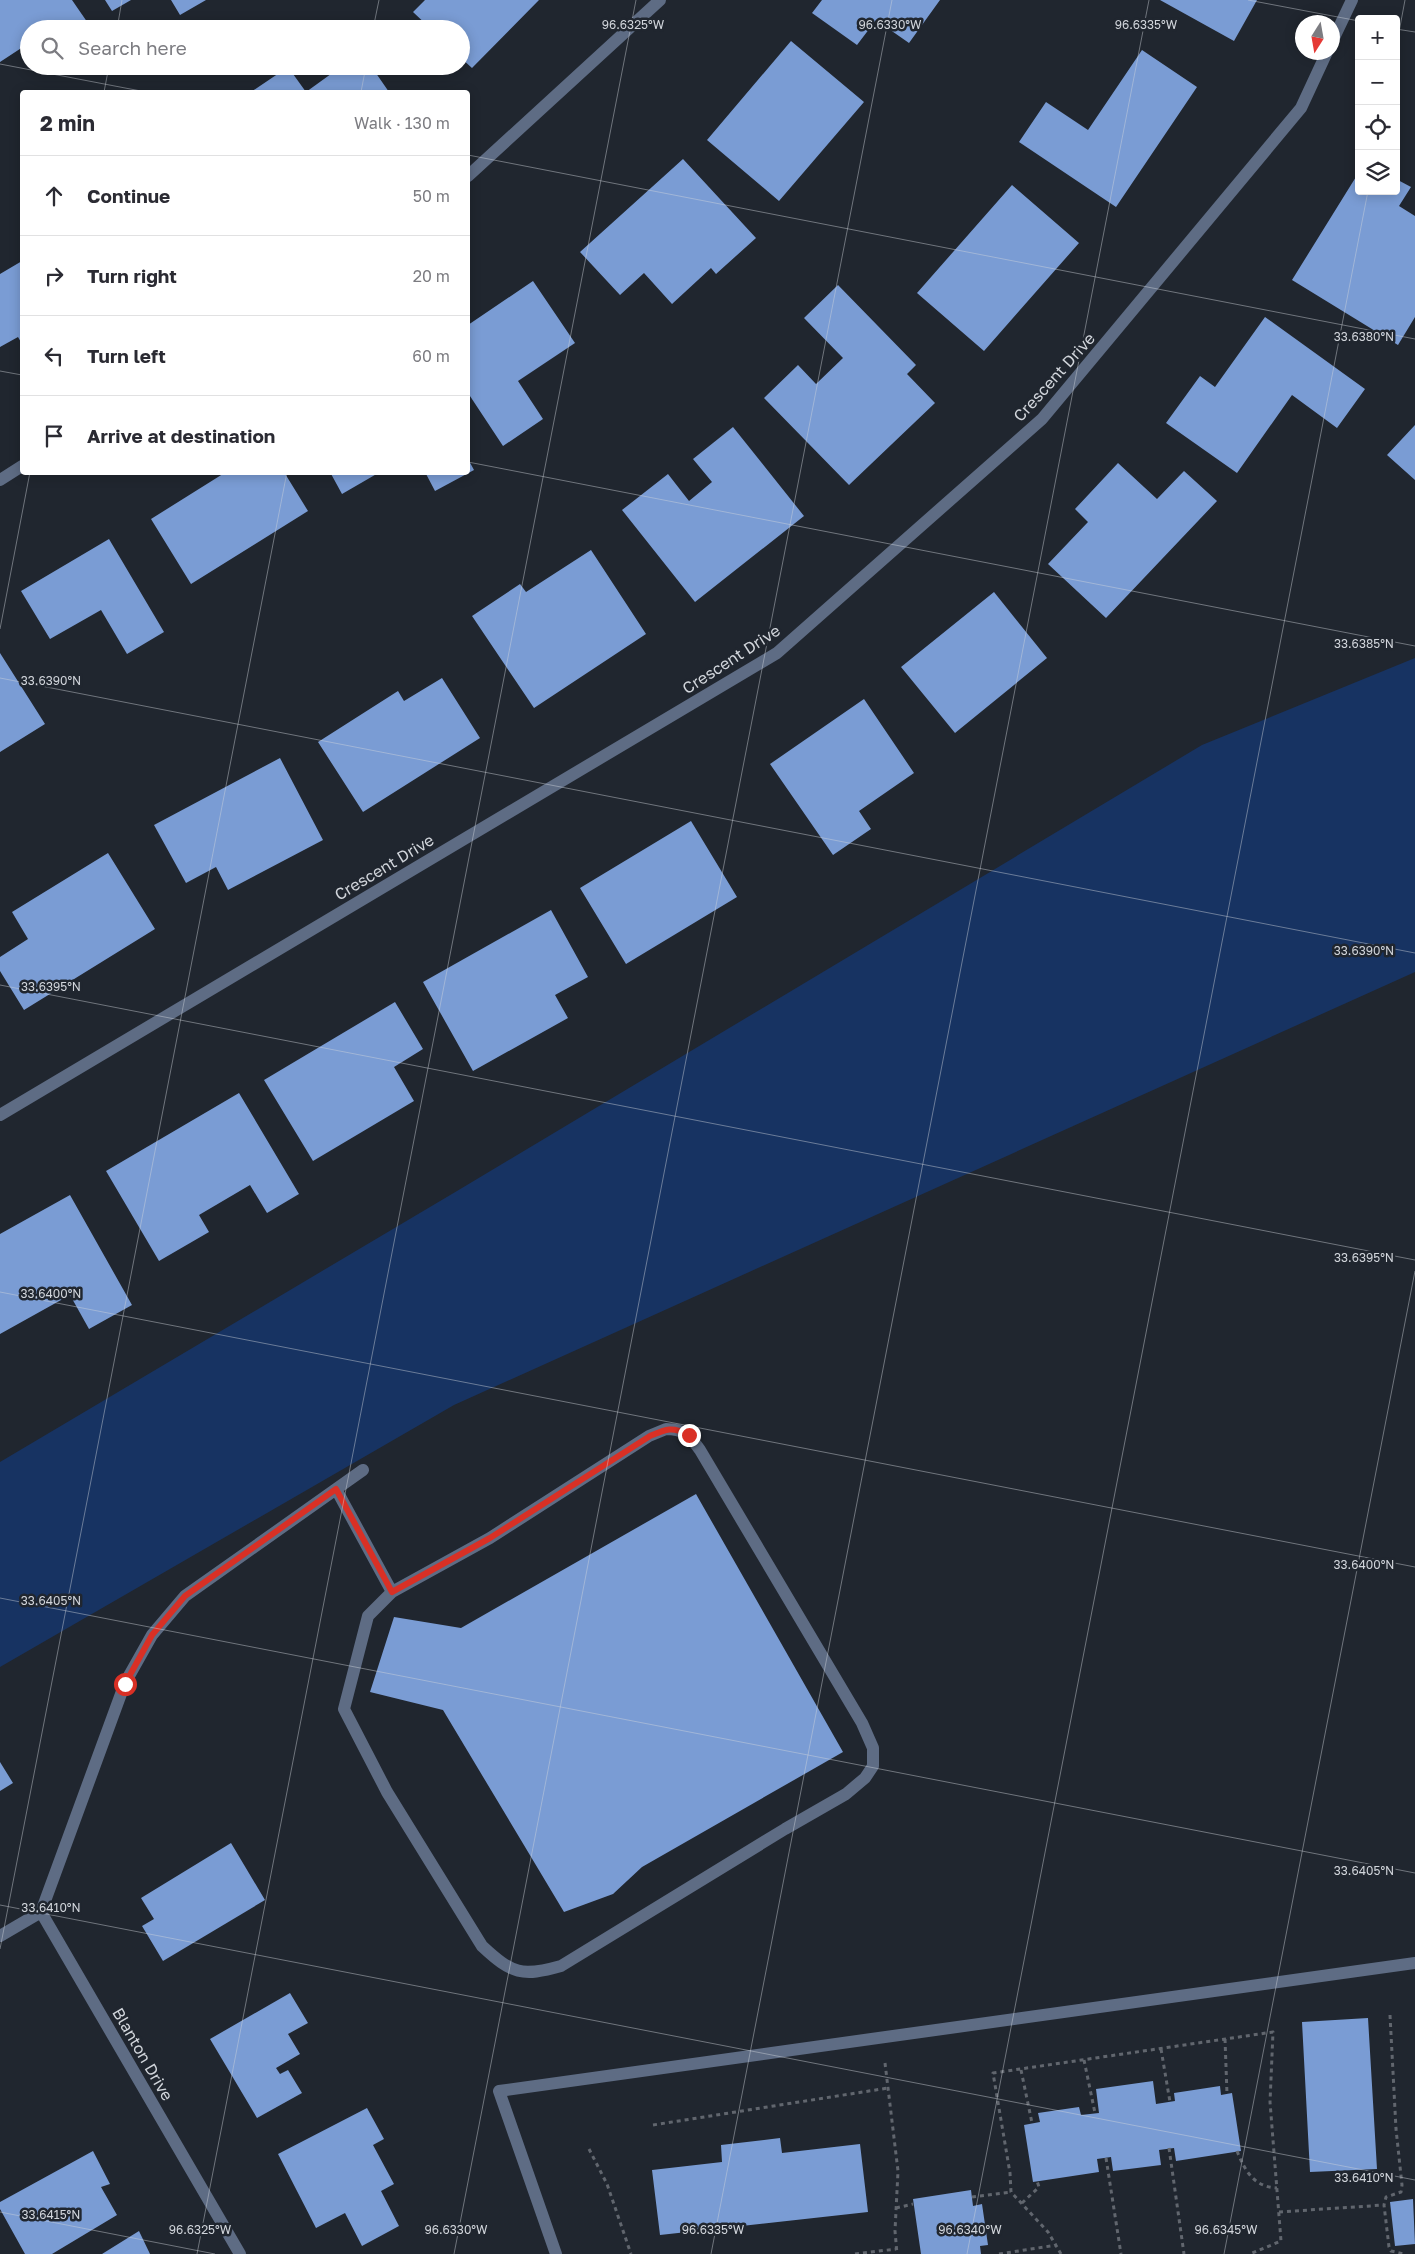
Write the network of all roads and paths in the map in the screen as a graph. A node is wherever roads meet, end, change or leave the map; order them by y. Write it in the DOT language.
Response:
graph roads {
  1 [pos="660,0"];
  2 [pos="1352,0"];
  3 [pos="1340,25"];
  4 [pos="1324,60"];
  5 [pos="470,174"];
  6 [pos="20,467"];
  7 [pos="0,480"];
  8 [pos="0,1115"];
  9 [pos="363,1470"];
  10 [pos="336,1489"];
  11 [pos="392,1592"];
  12 [pos="41,1912"];
  13 [pos="0,1936"];
  14 [pos="1415,1963"];
  15 [pos="1390,2015"];
  16 [pos="881,2037"];
  17 [pos="1225,2038"];
  18 [pos="1161,2049"];
  19 [pos="1084,2060"];
  20 [pos="1021,2069"];
  21 [pos="888,2088"];
  22 [pos="1227,2094"];
  23 [pos="1170,2102"];
  24 [pos="1095,2113"];
  25 [pos="1032,2123"];
  26 [pos="653,2125"];
  27 [pos="1169,2148"];
  28 [pos="589,2149"];
  29 [pos="1237,2151"];
  30 [pos="1106,2158"];
  31 [pos="1038,2181"];
  32 [pos="1277,2188"];
  33 [pos="1011,2192"];
  34 [pos="972,2197"];
  35 [pos="1022,2203"];
  36 [pos="914,2204"];
  37 [pos="1384,2205"];
  38 [pos="896,2208"];
  39 [pos="1279,2212"];
  40 [pos="1057,2244"];
  41 [pos="896,2249"];
  42 [pos="240,2254"];
  43 [pos="556,2254"];
  44 [pos="631,2254"];
  45 [pos="855,2254"];
  46 [pos="897,2254"];
  47 [pos="999,2254"];
  48 [pos="1061,2254"];
  49 [pos="1121,2254"];
  50 [pos="1184,2254"];
  51 [pos="1250,2254"];
  52 [pos="1404,2254"];
  1 -- 5 [label="street"];
  2 -- 3 [label="street"];
  4 -- 8 [label="street, Crescent Drive"];
  6 -- 7 [label="street"];
  9 -- 10 [label="street"];
  10 -- 11 [label="street"];
  10 -- 12 [label="street"];
  11 -- 11 [label="street"];
  12 -- 13 [label="street"];
  12 -- 42 [label="street, Blanton Drive"];
  14 -- 16 [label="street"];
  15 -- 37 [label="path"];
  16 -- 21 [label="path"];
  16 -- 43 [label="street"];
  17 -- 18 [label="path"];
  17 -- 22 [label="path"];
  17 -- 32 [label="path"];
  18 -- 19 [label="path"];
  18 -- 23 [label="path"];
  19 -- 20 [label="path"];
  19 -- 24 [label="path"];
  20 -- 25 [label="path"];
  20 -- 33 [label="path"];
  21 -- 26 [label="path"];
  21 -- 38 [label="path"];
  27 -- 50 [label="path"];
  28 -- 44 [label="path"];
  29 -- 32 [label="path"];
  30 -- 49 [label="path"];
  31 -- 35 [label="path"];
  32 -- 39 [label="path"];
  33 -- 34 [label="path"];
  33 -- 35 [label="path"];
  35 -- 40 [label="path"];
  36 -- 38 [label="path"];
  37 -- 39 [label="path"];
  37 -- 52 [label="path"];
  38 -- 41 [label="path"];
  39 -- 51 [label="path"];
  40 -- 47 [label="path"];
  40 -- 48 [label="path"];
  41 -- 45 [label="path"];
  41 -- 46 [label="path"];
}
